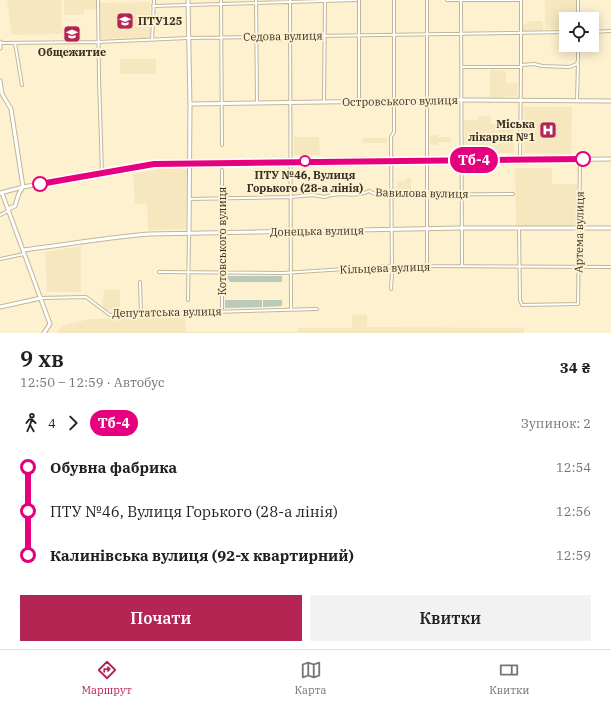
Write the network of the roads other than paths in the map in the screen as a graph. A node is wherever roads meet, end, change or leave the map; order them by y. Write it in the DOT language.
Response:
graph roads {
  1 [pos="98,0"];
  2 [pos="154,0"];
  3 [pos="188,0"];
  4 [pos="221,0"];
  5 [pos="324,0"];
  6 [pos="358,0"];
  7 [pos="394,0"];
  8 [pos="426,0"];
  9 [pos="447,0"];
  10 [pos="461,0"];
  11 [pos="521,0"];
  12 [pos="578,0"];
  13 [pos="256,1"];
  14 [pos="290,1"];
  15 [pos="221,4"];
  16 [pos="188,5"];
  17 [pos="153,6"];
  18 [pos="578,12"];
  19 [pos="559,32"];
  20 [pos="599,32"];
  21 [pos="611,32"];
  22 [pos="521,33"];
  23 [pos="426,34"];
  24 [pos="461,34"];
  25 [pos="359,35"];
  26 [pos="394,35"];
  27 [pos="290,36"];
  28 [pos="324,36"];
  29 [pos="222,37"];
  30 [pos="256,37"];
  31 [pos="188,38"];
  32 [pos="152,40"];
  33 [pos="0,42"];
  34 [pos="98,42"];
  35 [pos="15,43"];
  36 [pos="0,48"];
  37 [pos="578,52"];
  38 [pos="578,60"];
  39 [pos="461,66"];
  40 [pos="521,66"];
  41 [pos="0,81"];
  42 [pos="22,85"];
  43 [pos="461,100"];
  44 [pos="521,100"];
  45 [pos="578,100"];
  46 [pos="359,101"];
  47 [pos="427,101"];
  48 [pos="611,101"];
  49 [pos="257,102"];
  50 [pos="290,102"];
  51 [pos="324,102"];
  52 [pos="394,102"];
  53 [pos="223,103"];
  54 [pos="190,104"];
  55 [pos="222,144"];
  56 [pos="580,159"];
  57 [pos="611,159"];
  58 [pos="461,160"];
  59 [pos="520,160"];
  60 [pos="391,161"];
  61 [pos="427,161"];
  62 [pos="190,162"];
  63 [pos="290,162"];
  64 [pos="222,170"];
  65 [pos="102,174"];
  66 [pos="23,187"];
  67 [pos="1,193"];
  68 [pos="427,194"];
  69 [pos="461,194"];
  70 [pos="513,194"];
  71 [pos="391,195"];
  72 [pos="290,197"];
  73 [pos="222,198"];
  74 [pos="189,199"];
  75 [pos="8,210"];
  76 [pos="0,215"];
  77 [pos="461,228"];
  78 [pos="519,228"];
  79 [pos="580,228"];
  80 [pos="611,228"];
  81 [pos="392,229"];
  82 [pos="427,229"];
  83 [pos="290,231"];
  84 [pos="189,233"];
  85 [pos="222,233"];
  86 [pos="24,252"];
  87 [pos="0,259"];
  88 [pos="392,266"];
  89 [pos="427,266"];
  90 [pos="462,266"];
  91 [pos="520,266"];
  92 [pos="579,267"];
  93 [pos="611,267"];
  94 [pos="159,272"];
  95 [pos="188,272"];
  96 [pos="291,272"];
  97 [pos="221,273"];
  98 [pos="140,282"];
  99 [pos="390,289"];
  100 [pos="41,298"];
  101 [pos="188,300"];
  102 [pos="0,306"];
  103 [pos="291,309"];
  104 [pos="317,309"];
  105 [pos="222,312"];
  106 [pos="141,314"];
  107 [pos="44,333"];
  1 -- 34 [label="street"];
  2 -- 17 [label="street"];
  3 -- 16 [label="street"];
  4 -- 15 [label="street"];
  5 -- 6 [label="street"];
  5 -- 14 [label="street"];
  5 -- 28 [label="street"];
  6 -- 25 [label="street"];
  7 -- 26 [label="street"];
  8 -- 23 [label="street"];
  9 -- 10 [label="street"];
  10 -- 11 [label="street"];
  10 -- 24 [label="street"];
  11 -- 22 [label="street"];
  12 -- 18 [label="street"];
  13 -- 14 [label="street"];
  13 -- 15 [label="street"];
  13 -- 30 [label="street"];
  14 -- 27 [label="street"];
  15 -- 16 [label="street"];
  15 -- 29 [label="street"];
  16 -- 17 [label="street"];
  16 -- 31 [label="street"];
  17 -- 32 [label="street"];
  19 -- 22 [label="street, Седова вулиця"];
  20 -- 21 [label="street"];
  22 -- 24 [label="street, Седова вулиця"];
  22 -- 40 [label="street"];
  23 -- 24 [label="street, Седова вулиця"];
  23 -- 26 [label="street, Седова вулиця"];
  23 -- 47 [label="street"];
  24 -- 39 [label="street"];
  25 -- 26 [label="street, Седова вулиця"];
  25 -- 28 [label="street, Седова вулиця"];
  25 -- 46 [label="street"];
  26 -- 52 [label="street"];
  27 -- 28 [label="street, Седова вулиця"];
  27 -- 30 [label="street, Седова вулиця"];
  27 -- 50 [label="street"];
  28 -- 51 [label="street"];
  29 -- 30 [label="street, Седова вулиця"];
  29 -- 31 [label="street, Седова вулиця"];
  29 -- 53 [label="street"];
  30 -- 49 [label="street"];
  31 -- 32 [label="street, Седова вулиця"];
  31 -- 54 [label="street"];
  32 -- 34 [label="street, Седова вулиця"];
  33 -- 35 [label="street, Седова вулиця"];
  33 -- 36 [label="street"];
  34 -- 35 [label="street, Седова вулиця"];
  34 -- 65 [label="street"];
  35 -- 42 [label="street"];
  37 -- 38 [label="street"];
  38 -- 40 [label="street"];
  38 -- 45 [label="street"];
  39 -- 40 [label="street"];
  39 -- 43 [label="street"];
  40 -- 44 [label="street"];
  41 -- 66 [label="street"];
  43 -- 44 [label="street, Островського вулиця"];
  43 -- 47 [label="street, Островського вулиця"];
  43 -- 58 [label="street"];
  44 -- 45 [label="street, Островського вулиця"];
  44 -- 59 [label="street"];
  45 -- 48 [label="street, Островського вулиця"];
  46 -- 51 [label="street, Островського вулиця"];
  46 -- 52 [label="street, Островського вулиця"];
  47 -- 52 [label="street, Островського вулиця"];
  47 -- 61 [label="street"];
  49 -- 50 [label="street, Островського вулиця"];
  49 -- 53 [label="street, Островського вулиця"];
  50 -- 51 [label="street, Островського вулиця"];
  50 -- 63 [label="street"];
  52 -- 60 [label="street"];
  53 -- 54 [label="street, Островського вулиця"];
  53 -- 55 [label="street"];
  54 -- 62 [label="street"];
  56 -- 57 [label="street"];
  56 -- 59 [label="street"];
  56 -- 79 [label="street, Артема вулиця"];
  58 -- 59 [label="street"];
  58 -- 61 [label="street"];
  58 -- 69 [label="street"];
  60 -- 61 [label="street"];
  60 -- 63 [label="street"];
  60 -- 71 [label="street"];
  61 -- 68 [label="street"];
  62 -- 63 [label="street"];
  62 -- 65 [label="street"];
  62 -- 74 [label="street"];
  63 -- 72 [label="street"];
  64 -- 73 [label="street, Котовського вулиця"];
  65 -- 66 [label="street"];
  66 -- 67 [label="street"];
  66 -- 75 [label="street"];
  67 -- 75 [label="street"];
  68 -- 69 [label="street, Вавилова вулиця"];
  68 -- 71 [label="street, Вавилова вулиця"];
  68 -- 82 [label="street"];
  69 -- 70 [label="street, Вавилова вулиця"];
  69 -- 77 [label="street"];
  71 -- 72 [label="street, Вавилова вулиця"];
  71 -- 81 [label="street"];
  72 -- 73 [label="street, Вавилова вулиця"];
  72 -- 83 [label="street"];
  73 -- 74 [label="street, Вавилова вулиця"];
  73 -- 85 [label="street, Котовського вулиця"];
  74 -- 84 [label="street"];
  75 -- 76 [label="street"];
  75 -- 86 [label="street"];
  77 -- 78 [label="street, Донецька вулиця"];
  77 -- 82 [label="street, Донецька вулиця"];
  77 -- 90 [label="street"];
  78 -- 79 [label="street, Донецька вулиця"];
  78 -- 91 [label="street"];
  79 -- 80 [label="street, Донецька вулиця"];
  79 -- 92 [label="street, Артема вулиця"];
  81 -- 82 [label="street, Донецька вулиця"];
  81 -- 83 [label="street, Донецька вулиця"];
  81 -- 88 [label="street"];
  82 -- 89 [label="street"];
  83 -- 85 [label="street, Донецька вулиця"];
  83 -- 96 [label="street"];
  84 -- 85 [label="street, Донецька вулиця"];
  84 -- 86 [label="street, Донецька вулиця"];
  84 -- 95 [label="street"];
  85 -- 97 [label="street, Котовського вулиця"];
  86 -- 87 [label="street"];
  86 -- 100 [label="street"];
  88 -- 89 [label="street, Кільцева вулиця"];
  88 -- 96 [label="street, Кільцева вулиця"];
  88 -- 99 [label="street"];
  89 -- 90 [label="street, Кільцева вулиця"];
  90 -- 91 [label="street, Кільцева вулиця"];
  91 -- 92 [label="street, Кільцева вулиця"];
  91 -- 92 [label="street, Артема вулиця"];
  92 -- 93 [label="street, Кільцева вулиця"];
  94 -- 95 [label="street, Кільцева вулиця"];
  95 -- 97 [label="street, Кільцева вулиця"];
  95 -- 101 [label="street"];
  96 -- 97 [label="street, Кільцева вулиця"];
  96 -- 103 [label="street"];
  97 -- 105 [label="street, Котовського вулиця"];
  98 -- 106 [label="street"];
  100 -- 102 [label="street, Депутатська вулиця"];
  100 -- 106 [label="street, Депутатська вулиця"];
  100 -- 107 [label="street"];
  103 -- 104 [label="street, Депутатська вулиця"];
  103 -- 105 [label="street, Депутатська вулиця"];
  105 -- 106 [label="street, Депутатська вулиця"];
}
